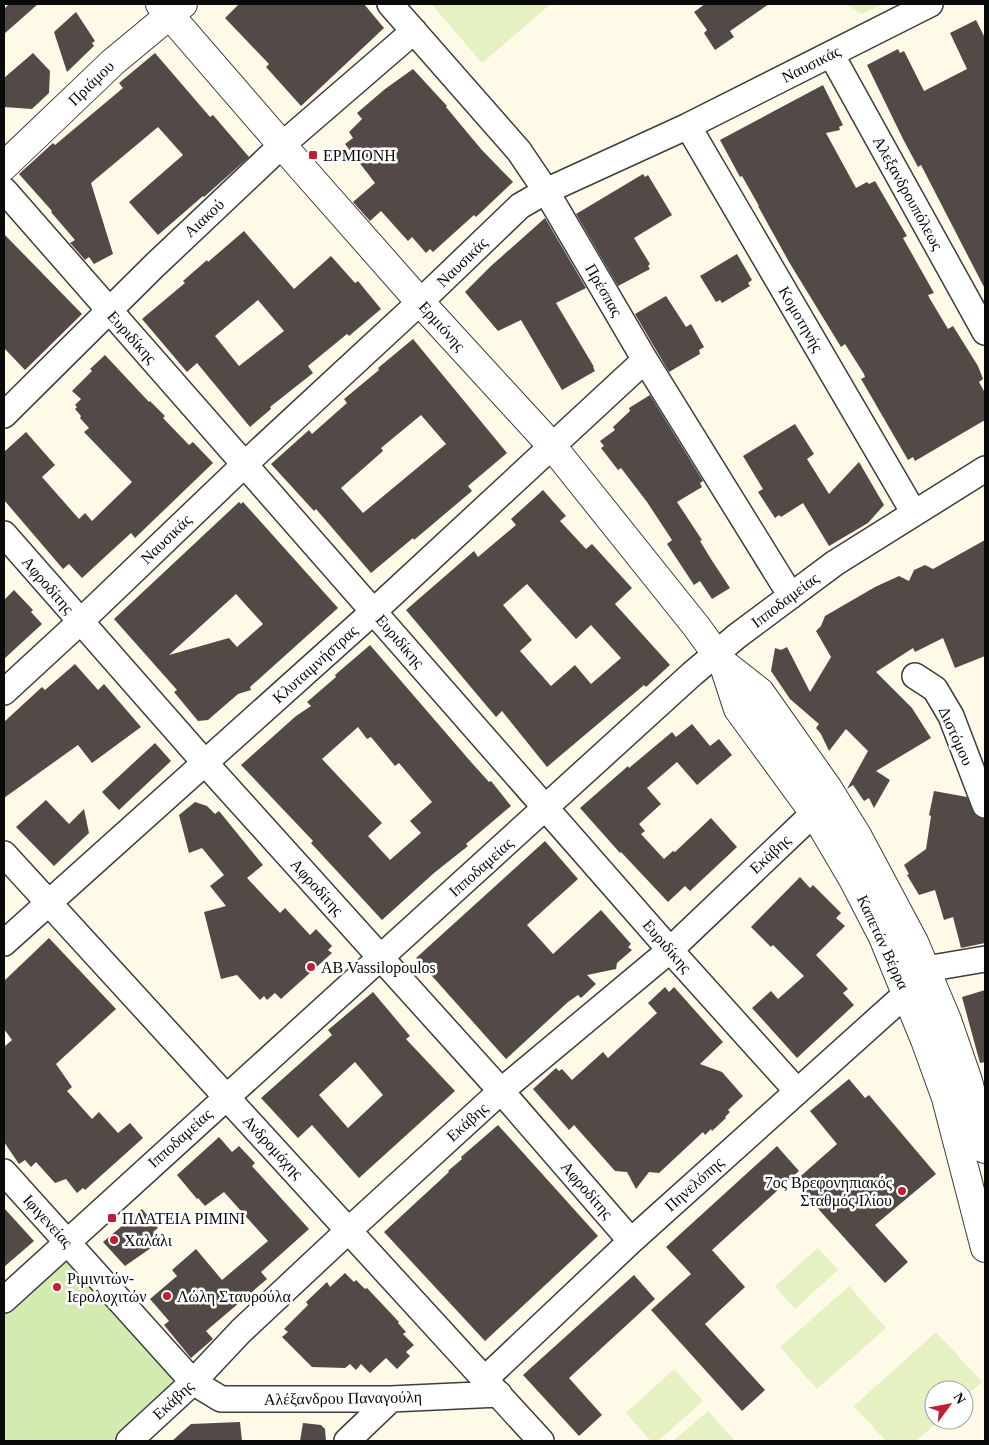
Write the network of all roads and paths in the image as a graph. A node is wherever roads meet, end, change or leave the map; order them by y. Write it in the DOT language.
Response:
graph roads {
  1 [pos="390,4"];
  2 [pos="930,4"];
  3 [pos="170,7"];
  4 [pos="414,31"];
  5 [pos="831,54"];
  6 [pos="688,126"];
  7 [pos="282,145"];
  8 [pos="4,166"];
  9 [pos="4,190"];
  10 [pos="546,191"];
  11 [pos="420,302"];
  12 [pos="109,311"];
  13 [pos="985,332"];
  14 [pos="645,360"];
  15 [pos="4,415"];
  16 [pos="552,446"];
  17 [pos="245,464"];
  18 [pos="985,469"];
  19 [pos="914,513"];
  20 [pos="4,534"];
  21 [pos="791,596"];
  22 [pos="374,611"];
  23 [pos="81,621"];
  24 [pos="719,659"];
  25 [pos="915,676"];
  26 [pos="4,692"];
  27 [pos="206,764"];
  28 [pos="985,805"];
  29 [pos="547,807"];
  30 [pos="814,813"];
  31 [pos="4,854"];
  32 [pos="48,903"];
  33 [pos="4,944"];
  34 [pos="670,950"];
  35 [pos="380,957"];
  36 [pos="985,959"];
  37 [pos="926,969"];
  38 [pos="907,993"];
  39 [pos="501,1091"];
  40 [pos="797,1091"];
  41 [pos="226,1096"];
  42 [pos="985,1149"];
  43 [pos="4,1172"];
  44 [pos="349,1230"];
  45 [pos="631,1241"];
  46 [pos="68,1242"];
  47 [pos="985,1248"];
  48 [pos="4,1300"];
  49 [pos="193,1382"];
  50 [pos="492,1387"];
  51 [pos="391,1399"];
  52 [pos="129,1441"];
  53 [pos="348,1441"];
  54 [pos="541,1441"];
  1 -- 4 [label="street, Πρέσπας"];
  2 -- 5 [label="street, Ναυσικάς"];
  3 -- 7 [label="street, Ερμιόνης"];
  3 -- 8 [label="street, Πριάμου"];
  4 -- 7 [label="street, Αιακού"];
  4 -- 10 [label="street, Πρέσπας"];
  5 -- 6 [label="street, Ναυσικάς"];
  5 -- 13 [label="street, Αλεξανδρουπόλεως"];
  6 -- 10 [label="street, Ναυσικάς"];
  6 -- 19 [label="street, Κομοτηνής"];
  7 -- 11 [label="street, Ερμιόνης"];
  7 -- 12 [label="street, Αιακού"];
  9 -- 12 [label="street, Ευριδίκης"];
  10 -- 11 [label="street, Ναυσικάς"];
  10 -- 14 [label="street, Πρέσπας"];
  11 -- 16 [label="street, Ερμιόνης"];
  11 -- 17 [label="street, Ναυσικάς"];
  12 -- 15 [label="street, Αιακού"];
  12 -- 17 [label="street, Ευριδίκης"];
  14 -- 16 [label="street, Κλυταιμνήστρας"];
  14 -- 21 [label="street, Πρέσπας"];
  16 -- 22 [label="street, Κλυταιμνήστρας"];
  16 -- 24 [label="street, Ερμιόνης"];
  17 -- 22 [label="street, Ευριδίκης"];
  17 -- 23 [label="street, Ναυσικάς"];
  18 -- 19 [label="street, Ιπποδαμείας"];
  19 -- 21 [label="street, Ιπποδαμείας"];
  20 -- 23 [label="street, Αφροδίτης"];
  21 -- 24 [label="street, Ιπποδαμείας"];
  22 -- 27 [label="street, Κλυταιμνήστρας"];
  22 -- 29 [label="street, Ευριδίκης"];
  23 -- 26 [label="street, Ναυσικάς"];
  23 -- 27 [label="street, Αφροδίτης"];
  24 -- 29 [label="street, Ιπποδαμείας"];
  24 -- 30 [label="street, Καπετάν Βέρρα"];
  24 -- 37 [label="street, Καπετάν Βέρρα"];
  25 -- 28 [label="street, Διστόμου"];
  27 -- 32 [label="street, Κλυταιμνήστρας"];
  27 -- 35 [label="street, Αφροδίτης"];
  29 -- 34 [label="street, Ευριδίκης"];
  29 -- 35 [label="street, Ιπποδαμείας"];
  30 -- 34 [label="street, Εκάβης"];
  30 -- 38 [label="street, Καπετάν Βέρρα"];
  31 -- 32 [label="street, Ανδρομάχης"];
  32 -- 33 [label="street, Κλυταιμνήστρας"];
  32 -- 41 [label="street, Ανδρομάχης"];
  34 -- 39 [label="street, Εκάβης"];
  34 -- 40 [label="street, Ευριδίκης"];
  35 -- 39 [label="street, Αφροδίτης"];
  35 -- 41 [label="street, Ιπποδαμείας"];
  36 -- 37 [label="street"];
  37 -- 42 [label="street, Καπετάν Βέρρα"];
  38 -- 40 [label="street, Πηνελόπης"];
  38 -- 47 [label="street, Καπετάν Βέρρα"];
  39 -- 44 [label="street, Εκάβης"];
  39 -- 45 [label="street, Αφροδίτης"];
  40 -- 45 [label="street, Πηνελόπης"];
  41 -- 44 [label="street, Ανδρομάχης"];
  41 -- 46 [label="street, Ιπποδαμείας"];
  43 -- 46 [label="street, Ιφιγενείας"];
  44 -- 49 [label="street, Εκάβης"];
  44 -- 50 [label="street, Ανδρομάχης"];
  45 -- 50 [label="street, Πηνελόπης"];
  46 -- 48 [label="street, Ιπποδαμείας"];
  46 -- 49 [label="street, Ιφιγενείας"];
  49 -- 51 [label="street, Αλέξανδρου Παναγούλη"];
  49 -- 52 [label="street, Εκάβης"];
  50 -- 51 [label="street, Αλέξανδρου Παναγούλη"];
  50 -- 54 [label="street, Ανδρομάχης"];
  51 -- 53 [label="street"];
}
